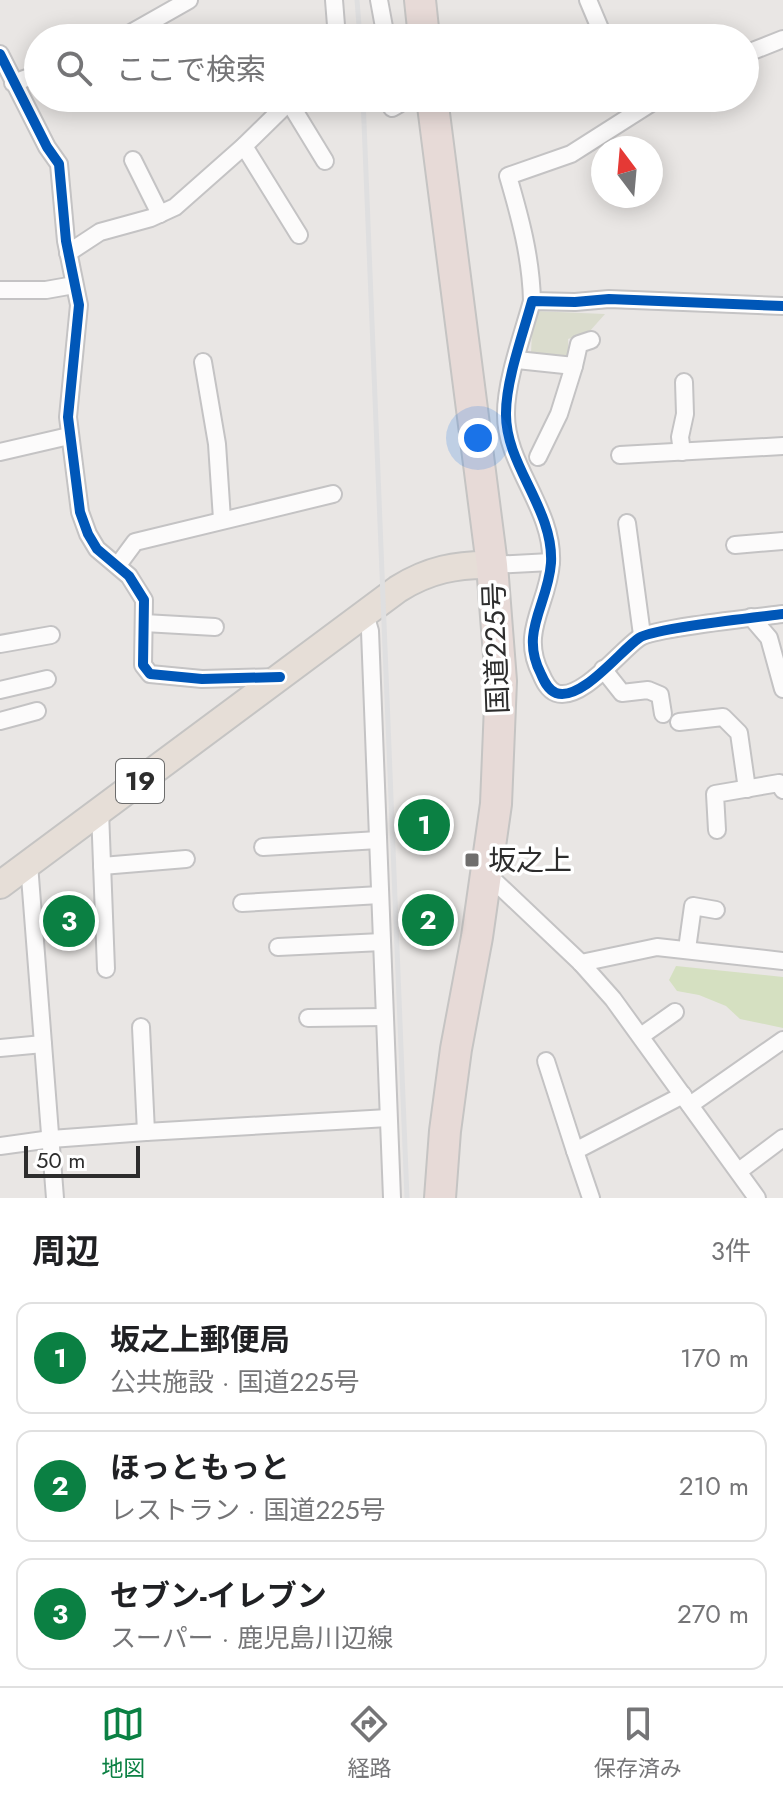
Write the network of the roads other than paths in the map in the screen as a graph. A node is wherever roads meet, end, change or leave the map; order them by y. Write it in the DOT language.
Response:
graph roads {
  1 [pos="189,0"];
  2 [pos="334,0"];
  3 [pos="379,0"];
  4 [pos="420,0"];
  5 [pos="588,0"];
  6 [pos="147,24"];
  7 [pos="336,24"];
  8 [pos="383,24"];
  9 [pos="423,24"];
  10 [pos="598,24"];
  11 [pos="783,39"];
  12 [pos="759,48"];
  13 [pos="0,54"];
  14 [pos="24,79"];
  15 [pos="13,83"];
  16 [pos="24,104"];
  17 [pos="28,112"];
  18 [pos="279,112"];
  19 [pos="298,112"];
  20 [pos="434,112"];
  21 [pos="625,112"];
  22 [pos="244,146"];
  23 [pos="133,160"];
  24 [pos="325,161"];
  25 [pos="160,214"];
  26 [pos="299,235"];
  27 [pos="68,253"];
  28 [pos="74,285"];
  29 [pos="0,290"];
  30 [pos="532,301"];
  31 [pos="783,306"];
  32 [pos="591,340"];
  33 [pos="517,360"];
  34 [pos="203,362"];
  35 [pos="574,366"];
  36 [pos="684,382"];
  37 [pos="69,436"];
  38 [pos="783,446"];
  39 [pos="0,452"];
  40 [pos="682,452"];
  41 [pos="620,455"];
  42 [pos="538,457"];
  43 [pos="333,494"];
  44 [pos="222,519"];
  45 [pos="627,523"];
  46 [pos="783,541"];
  47 [pos="735,545"];
  48 [pos="551,562"];
  49 [pos="118,565"];
  50 [pos="492,565"];
  51 [pos="365,614"];
  52 [pos="783,614"];
  53 [pos="751,617"];
  54 [pos="144,623"];
  55 [pos="215,627"];
  56 [pos="51,635"];
  57 [pos="642,635"];
  58 [pos="0,644"];
  59 [pos="603,669"];
  60 [pos="280,677"];
  61 [pos="47,679"];
  62 [pos="783,689"];
  63 [pos="0,690"];
  64 [pos="37,711"];
  65 [pos="663,714"];
  66 [pos="0,721"];
  67 [pos="679,722"];
  68 [pos="747,789"];
  69 [pos="783,790"];
  70 [pos="100,811"];
  71 [pos="717,830"];
  72 [pos="378,840"];
  73 [pos="263,847"];
  74 [pos="186,859"];
  75 [pos="29,864"];
  76 [pos="102,866"];
  77 [pos="486,873"];
  78 [pos="0,885"];
  79 [pos="380,895"];
  80 [pos="242,903"];
  81 [pos="716,910"];
  82 [pos="382,942"];
  83 [pos="278,947"];
  84 [pos="687,949"];
  85 [pos="783,961"];
  86 [pos="581,963"];
  87 [pos="106,969"];
  88 [pos="675,1012"];
  89 [pos="384,1017"];
  90 [pos="308,1018"];
  91 [pos="141,1027"];
  92 [pos="641,1036"];
  93 [pos="783,1040"];
  94 [pos="43,1044"];
  95 [pos="0,1048"];
  96 [pos="546,1061"];
  97 [pos="686,1100"];
  98 [pos="388,1118"];
  99 [pos="146,1132"];
  100 [pos="783,1138"];
  101 [pos="51,1139"];
  102 [pos="0,1146"];
  103 [pos="575,1151"];
  104 [pos="739,1171"];
  105 [pos="55,1198"];
  106 [pos="392,1198"];
  107 [pos="440,1198"];
  108 [pos="591,1198"];
  109 [pos="757,1198"];
  1 -- 6 [label="street"];
  2 -- 7 [label="street"];
  3 -- 8 [label="street"];
  4 -- 9 [label="highway"];
  5 -- 10 [label="street"];
  11 -- 12 [label="street"];
  13 -- 15 [label="street"];
  14 -- 15 [label="street"];
  15 -- 16 [label="street"];
  17 -- 27 [label="street"];
  18 -- 22 [label="street"];
  19 -- 24 [label="street"];
  20 -- 50 [label="highway, 国道225号"];
  21 -- 30 [label="street"];
  22 -- 25 [label="street"];
  22 -- 26 [label="street"];
  23 -- 25 [label="street"];
  25 -- 27 [label="street"];
  27 -- 28 [label="street"];
  28 -- 29 [label="street"];
  28 -- 37 [label="street"];
  30 -- 31 [label="street"];
  30 -- 33 [label="street"];
  32 -- 35 [label="street"];
  33 -- 35 [label="street"];
  33 -- 48 [label="street"];
  34 -- 44 [label="street"];
  35 -- 42 [label="street"];
  36 -- 40 [label="street"];
  37 -- 39 [label="street"];
  37 -- 49 [label="street"];
  38 -- 40 [label="street"];
  40 -- 41 [label="street"];
  43 -- 44 [label="street"];
  44 -- 49 [label="street"];
  45 -- 57 [label="street"];
  46 -- 47 [label="street"];
  48 -- 50 [label="street"];
  48 -- 59 [label="street"];
  49 -- 54 [label="street"];
  50 -- 51 [label="main road, 19"];
  50 -- 77 [label="highway, 国道225号"];
  51 -- 60 [label="main road, 19"];
  51 -- 72 [label="street"];
  52 -- 53 [label="street"];
  53 -- 57 [label="street"];
  53 -- 62 [label="street"];
  54 -- 55 [label="street"];
  54 -- 60 [label="street"];
  56 -- 58 [label="street"];
  57 -- 59 [label="street"];
  59 -- 65 [label="street"];
  60 -- 70 [label="main road, 19"];
  61 -- 63 [label="street"];
  64 -- 66 [label="street"];
  67 -- 68 [label="street"];
  68 -- 69 [label="street"];
  68 -- 71 [label="street"];
  70 -- 75 [label="main road, 19"];
  70 -- 76 [label="street"];
  72 -- 73 [label="street"];
  72 -- 79 [label="street"];
  74 -- 76 [label="street"];
  75 -- 78 [label="main road, 19"];
  75 -- 94 [label="street"];
  76 -- 87 [label="street"];
  77 -- 86 [label="street"];
  77 -- 107 [label="highway, 国道225号"];
  79 -- 80 [label="street"];
  79 -- 82 [label="street"];
  81 -- 84 [label="street"];
  82 -- 83 [label="street"];
  82 -- 89 [label="street"];
  84 -- 85 [label="street"];
  84 -- 86 [label="street"];
  86 -- 92 [label="street"];
  88 -- 92 [label="street"];
  89 -- 90 [label="street"];
  89 -- 98 [label="street"];
  91 -- 99 [label="street"];
  92 -- 97 [label="street"];
  93 -- 97 [label="street"];
  94 -- 95 [label="street"];
  94 -- 101 [label="street"];
  96 -- 103 [label="street"];
  97 -- 103 [label="street"];
  97 -- 104 [label="street"];
  98 -- 99 [label="street"];
  98 -- 106 [label="street"];
  99 -- 101 [label="street"];
  100 -- 104 [label="street"];
  101 -- 102 [label="street"];
  101 -- 105 [label="street"];
  103 -- 108 [label="street"];
  104 -- 109 [label="street"];
}
